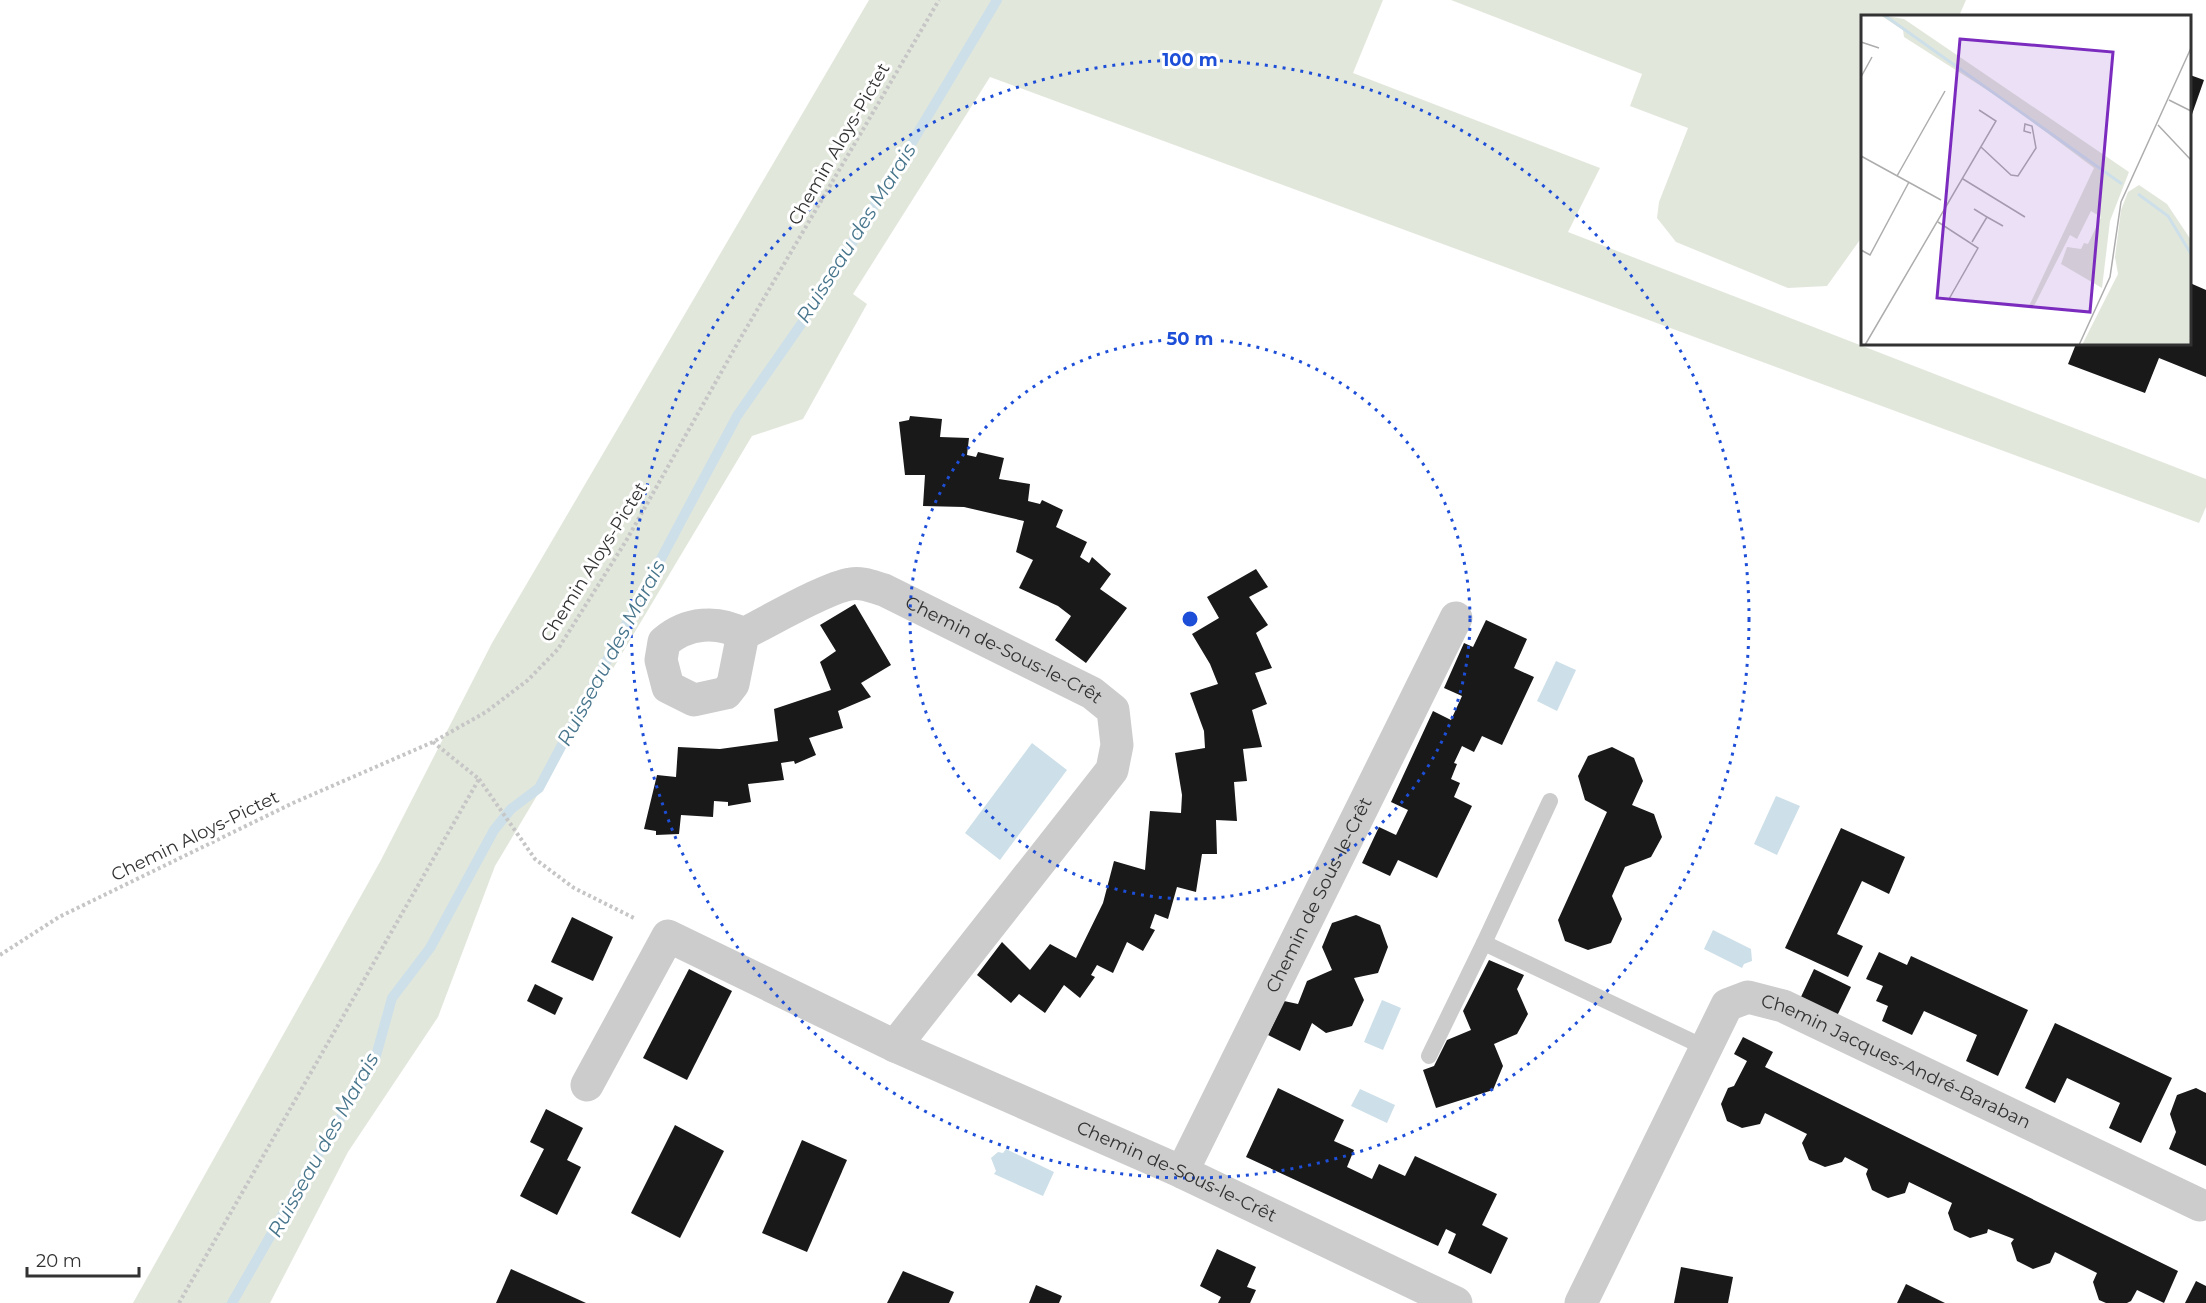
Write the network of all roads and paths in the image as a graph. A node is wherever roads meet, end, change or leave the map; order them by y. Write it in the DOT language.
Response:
graph roads {
  1 [pos="939,0"];
  2 [pos="1456,618"];
  3 [pos="743,634"];
  4 [pos="433,742"];
  5 [pos="479,779"];
  6 [pos="1550,801"];
  7 [pos="668,936"];
  8 [pos="1484,943"];
  9 [pos="0,955"];
  10 [pos="896,1046"];
  11 [pos="1706,1048"];
  12 [pos="1429,1056"];
  13 [pos="587,1085"];
  14 [pos="1182,1172"];
  15 [pos="2200,1205"];
  16 [pos="179,1303"];
  17 [pos="1456,1303"];
  18 [pos="1581,1303"];
  1 -- 4 [label="path, Chemin Aloys-Pictet"];
  2 -- 14 [label="street, Chemin de Sous-le-Crêt"];
  3 -- 10 [label="street, Chemin de-Sous-le-Crêt"];
  4 -- 5 [label="path"];
  4 -- 9 [label="path, Chemin Aloys-Pictet"];
  5 -- 7 [label="path"];
  5 -- 16 [label="path"];
  6 -- 8 [label="lane"];
  7 -- 10 [label="street, Chemin de-Sous-le-Crêt"];
  7 -- 13 [label="street"];
  8 -- 11 [label="lane"];
  8 -- 12 [label="lane"];
  10 -- 14 [label="street, Chemin de-Sous-le-Crêt"];
  11 -- 15 [label="street, Chemin Jacques-André-Baraban"];
  11 -- 18 [label="street, Chemin Jacques-André-Baraban"];
  14 -- 17 [label="street, Chemin de-Sous-le-Crêt"];
}
